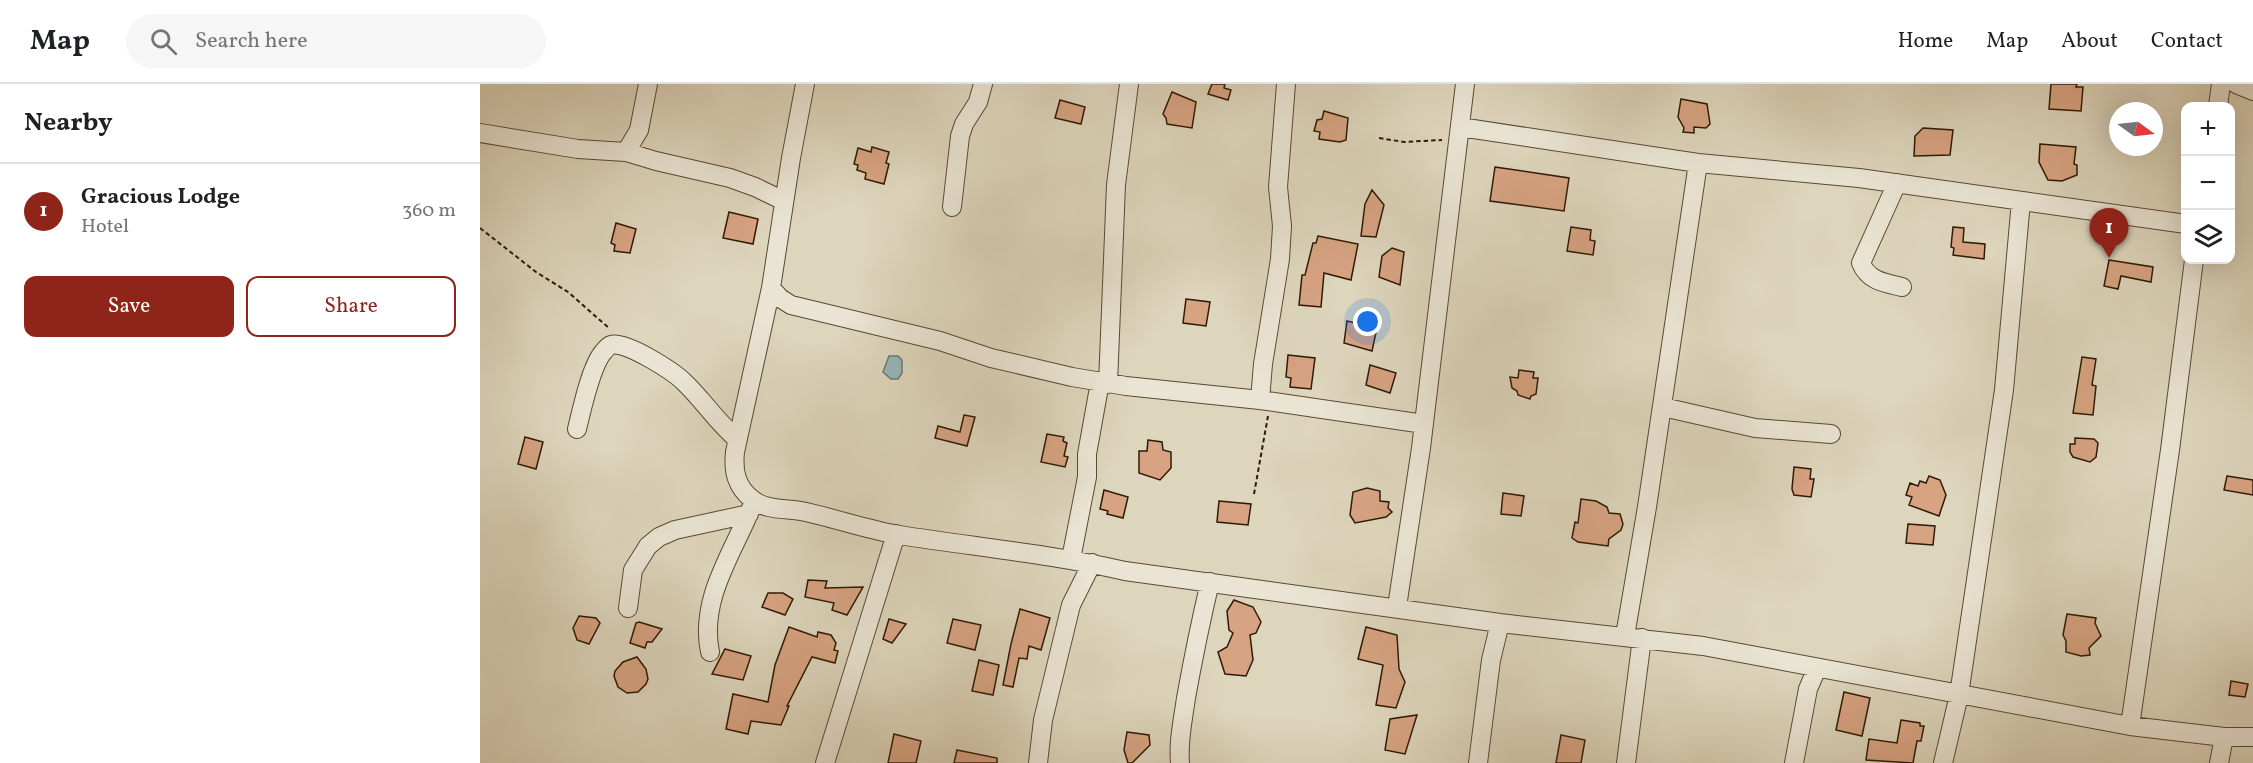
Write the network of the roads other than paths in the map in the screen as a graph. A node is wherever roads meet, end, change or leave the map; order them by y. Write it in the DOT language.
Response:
graph roads {
  1 [pos="648,84"];
  2 [pos="983,84"];
  3 [pos="1129,84"];
  4 [pos="1286,84"];
  5 [pos="1465,84"];
  6 [pos="2222,84"];
  7 [pos="2236,84"];
  8 [pos="807,86"];
  9 [pos="2253,92"];
  10 [pos="2219,102"];
  11 [pos="1459,132"];
  12 [pos="480,133"];
  13 [pos="626,152"];
  14 [pos="1698,163"];
  15 [pos="1897,183"];
  16 [pos="784,201"];
  17 [pos="2021,201"];
  18 [pos="952,207"];
  19 [pos="2181,223"];
  20 [pos="2193,264"];
  21 [pos="1902,287"];
  22 [pos="771,288"];
  23 [pos="1104,383"];
  24 [pos="1265,401"];
  25 [pos="1663,408"];
  26 [pos="1424,424"];
  27 [pos="577,429"];
  28 [pos="1831,434"];
  29 [pos="737,440"];
  30 [pos="751,508"];
  31 [pos="896,534"];
  32 [pos="1071,559"];
  33 [pos="1092,563"];
  34 [pos="1210,582"];
  35 [pos="1397,607"];
  36 [pos="628,608"];
  37 [pos="1500,623"];
  38 [pos="1633,637"];
  39 [pos="710,652"];
  40 [pos="1817,668"];
  41 [pos="1959,695"];
  42 [pos="2130,726"];
  43 [pos="2224,737"];
  44 [pos="2253,737"];
  45 [pos="825,763"];
  46 [pos="1038,763"];
  47 [pos="1180,763"];
  48 [pos="1479,763"];
  49 [pos="1626,763"];
  50 [pos="1794,763"];
  51 [pos="1942,763"];
  52 [pos="2219,763"];
  1 -- 13 [label="street"];
  2 -- 18 [label="street"];
  3 -- 23 [label="street"];
  4 -- 24 [label="street"];
  5 -- 11 [label="street"];
  6 -- 10 [label="street"];
  7 -- 9 [label="street"];
  8 -- 16 [label="street"];
  11 -- 14 [label="street"];
  11 -- 26 [label="street"];
  12 -- 13 [label="street"];
  13 -- 16 [label="street"];
  14 -- 15 [label="street"];
  14 -- 25 [label="street"];
  15 -- 17 [label="street"];
  15 -- 21 [label="street"];
  16 -- 22 [label="street"];
  17 -- 19 [label="street"];
  17 -- 41 [label="street"];
  20 -- 42 [label="street"];
  22 -- 23 [label="street"];
  22 -- 29 [label="street"];
  23 -- 24 [label="street"];
  23 -- 32 [label="street"];
  24 -- 26 [label="street"];
  25 -- 28 [label="street"];
  25 -- 38 [label="street"];
  26 -- 35 [label="street"];
  27 -- 29 [label="street"];
  29 -- 30 [label="street"];
  30 -- 31 [label="street"];
  30 -- 36 [label="street"];
  30 -- 39 [label="street"];
  31 -- 32 [label="street"];
  31 -- 45 [label="street"];
  32 -- 33 [label="street"];
  33 -- 34 [label="street"];
  33 -- 46 [label="street"];
  34 -- 35 [label="street"];
  34 -- 47 [label="street"];
  35 -- 37 [label="street"];
  37 -- 38 [label="street"];
  37 -- 48 [label="street"];
  38 -- 40 [label="street"];
  38 -- 49 [label="street"];
  40 -- 41 [label="street"];
  40 -- 50 [label="street"];
  41 -- 42 [label="street"];
  41 -- 51 [label="street"];
  42 -- 43 [label="street"];
  43 -- 44 [label="street"];
  43 -- 52 [label="street"];
}
